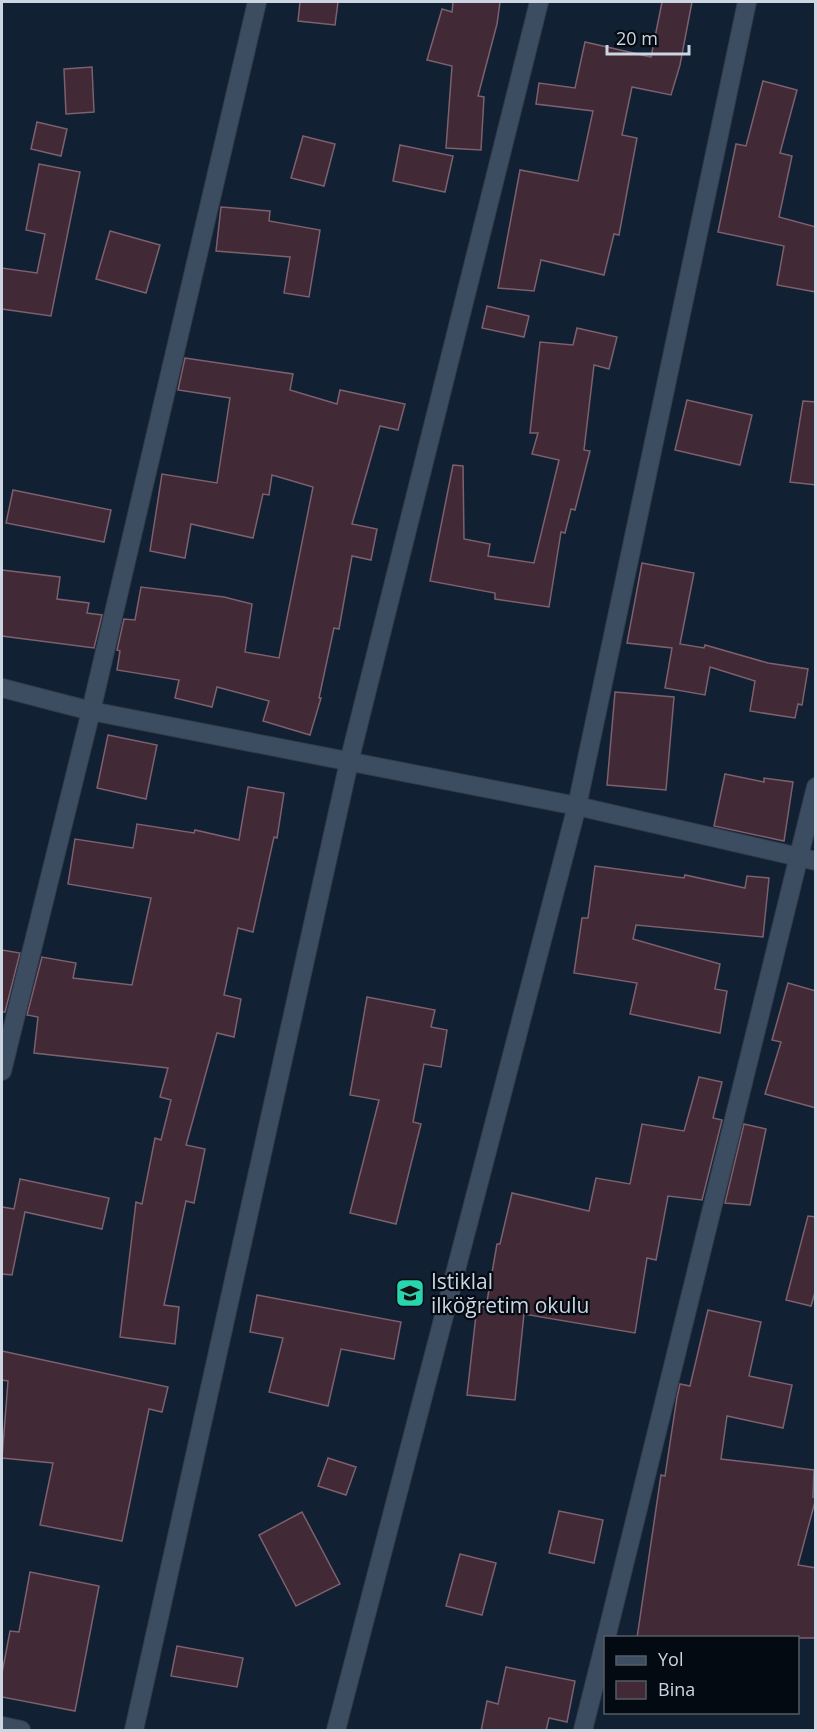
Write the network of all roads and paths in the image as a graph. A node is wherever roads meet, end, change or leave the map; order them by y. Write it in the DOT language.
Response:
graph roads {
  1 [pos="257,2"];
  2 [pos="539,2"];
  3 [pos="747,2"];
  4 [pos="2,688"];
  5 [pos="91,711"];
  6 [pos="349,762"];
  7 [pos="816,787"];
  8 [pos="577,806"];
  9 [pos="807,860"];
  10 [pos="2,1071"];
  11 [pos="607,1636"];
  12 [pos="604,1646"];
  13 [pos="2,1726"];
  14 [pos="21,1731"];
  15 [pos="134,1731"];
  16 [pos="336,1731"];
  17 [pos="583,1731"];
  1 -- 5 [label="street"];
  2 -- 6 [label="street"];
  3 -- 8 [label="street"];
  4 -- 5 [label="street"];
  5 -- 6 [label="street"];
  5 -- 10 [label="street"];
  6 -- 8 [label="street"];
  6 -- 15 [label="street"];
  7 -- 9 [label="street"];
  8 -- 9 [label="street"];
  8 -- 16 [label="street"];
  9 -- 11 [label="street"];
  12 -- 17 [label="street"];
  13 -- 14 [label="street"];
}
